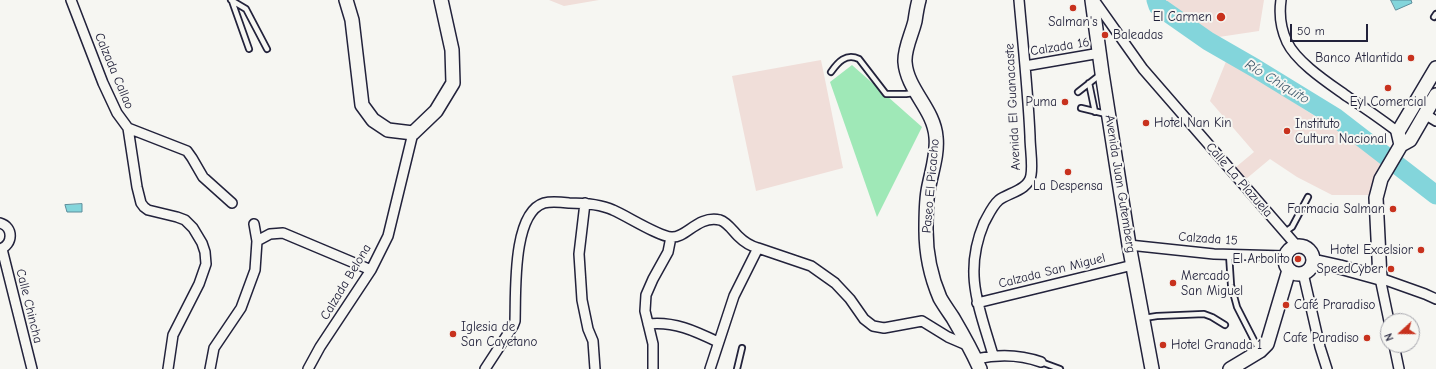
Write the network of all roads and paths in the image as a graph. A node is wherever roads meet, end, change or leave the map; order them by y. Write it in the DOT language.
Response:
graph roads {
  1 [pos="72,0"];
  2 [pos="231,0"];
  3 [pos="346,0"];
  4 [pos="441,0"];
  5 [pos="918,0"];
  6 [pos="1019,0"];
  7 [pos="1093,0"];
  8 [pos="1281,0"];
  9 [pos="249,49"];
  10 [pos="267,49"];
  11 [pos="1100,53"];
  12 [pos="1025,66"];
  13 [pos="1436,68"];
  14 [pos="831,72"];
  15 [pos="1102,73"];
  16 [pos="1089,83"];
  17 [pos="916,92"];
  18 [pos="1078,92"];
  19 [pos="1436,95"];
  20 [pos="1081,108"];
  21 [pos="1095,112"];
  22 [pos="1109,115"];
  23 [pos="1431,118"];
  24 [pos="128,128"];
  25 [pos="414,133"];
  26 [pos="1399,142"];
  27 [pos="1308,197"];
  28 [pos="232,203"];
  29 [pos="585,203"];
  30 [pos="0,223"];
  31 [pos="254,224"];
  32 [pos="1285,232"];
  33 [pos="671,237"];
  34 [pos="257,241"];
  35 [pos="1129,245"];
  36 [pos="1296,245"];
  37 [pos="758,248"];
  38 [pos="1,249"];
  39 [pos="1229,254"];
  40 [pos="1285,256"];
  41 [pos="1313,261"];
  42 [pos="1133,265"];
  43 [pos="371,270"];
  44 [pos="1289,270"];
  45 [pos="1303,273"];
  46 [pos="1380,278"];
  47 [pos="1436,299"];
  48 [pos="977,303"];
  49 [pos="1387,313"];
  50 [pos="1144,318"];
  51 [pos="648,324"];
  52 [pos="1225,325"];
  53 [pos="718,342"];
  54 [pos="969,346"];
  55 [pos="742,348"];
  56 [pos="1260,351"];
  57 [pos="1396,353"];
  58 [pos="993,356"];
  59 [pos="1041,362"];
  60 [pos="978,364"];
  61 [pos="1153,368"];
  62 [pos="32,369"];
  63 [pos="168,369"];
  64 [pos="210,369"];
  65 [pos="308,369"];
  66 [pos="485,369"];
  67 [pos="595,369"];
  68 [pos="652,369"];
  69 [pos="710,369"];
  70 [pos="737,369"];
  71 [pos="1060,369"];
  72 [pos="1230,369"];
  73 [pos="1327,369"];
  74 [pos="1399,369"];
  1 -- 24 [label="street, Calzada Callao"];
  2 -- 9 [label="lane"];
  2 -- 10 [label="lane"];
  3 -- 25 [label="street"];
  4 -- 25 [label="street"];
  5 -- 17 [label="street, Paseo El Picacho"];
  6 -- 12 [label="street, Avenida El Guanacaste"];
  7 -- 11 [label="street, Avenida Juan Gutemberg"];
  7 -- 32 [label="street, Calle La Plazuela"];
  8 -- 26 [label="street"];
  11 -- 12 [label="street, Calzada 16"];
  11 -- 15 [label="street, Avenida Juan Gutemberg"];
  12 -- 48 [label="street, Avenida El Guanacaste"];
  13 -- 26 [label="street"];
  14 -- 17 [label="lane"];
  15 -- 16 [label="lane"];
  15 -- 22 [label="street, Avenida Juan Gutemberg"];
  16 -- 18 [label="lane"];
  16 -- 21 [label="lane"];
  17 -- 54 [label="street, Paseo El Picacho"];
  19 -- 23 [label="street"];
  20 -- 21 [label="lane"];
  21 -- 22 [label="lane"];
  22 -- 35 [label="street, Avenida Juan Gutemberg"];
  23 -- 26 [label="street"];
  24 -- 28 [label="street"];
  24 -- 63 [label="street, Calzada Callao"];
  25 -- 43 [label="street, Calzada Belona"];
  26 -- 46 [label="street"];
  27 -- 32 [label="lane"];
  29 -- 33 [label="street"];
  29 -- 66 [label="street"];
  29 -- 67 [label="street"];
  30 -- 38 [label="street"];
  31 -- 34 [label="street"];
  32 -- 36 [label="street, Calle La Plazuela"];
  33 -- 37 [label="street"];
  33 -- 51 [label="street"];
  34 -- 43 [label="street"];
  34 -- 64 [label="street"];
  35 -- 39 [label="street, Calzada 15"];
  35 -- 42 [label="street, Avenida Juan Gutemberg"];
  36 -- 40 [label="street"];
  36 -- 41 [label="street"];
  37 -- 53 [label="street"];
  37 -- 54 [label="street"];
  38 -- 62 [label="street, Calle Chincha"];
  39 -- 40 [label="street, Calzada 15"];
  39 -- 56 [label="lane"];
  40 -- 44 [label="street"];
  41 -- 45 [label="street"];
  41 -- 46 [label="street"];
  42 -- 48 [label="street, Calzada San Miguel"];
  42 -- 50 [label="street, Avenida Juan Gutemberg"];
  43 -- 65 [label="street, Calzada Belona"];
  44 -- 45 [label="street"];
  44 -- 56 [label="street"];
  45 -- 73 [label="street"];
  46 -- 47 [label="street"];
  46 -- 49 [label="street"];
  48 -- 58 [label="street, Avenida El Guanacaste"];
  50 -- 52 [label="lane"];
  50 -- 61 [label="street, Avenida Juan Gutemberg"];
  51 -- 53 [label="street"];
  51 -- 68 [label="street"];
  53 -- 69 [label="street"];
  54 -- 60 [label="street, Paseo El Picacho"];
  55 -- 70 [label="lane"];
  56 -- 72 [label="street"];
  57 -- 74 [label="street"];
  58 -- 59 [label="street"];
  58 -- 60 [label="street"];
  59 -- 71 [label="lane"];
}
